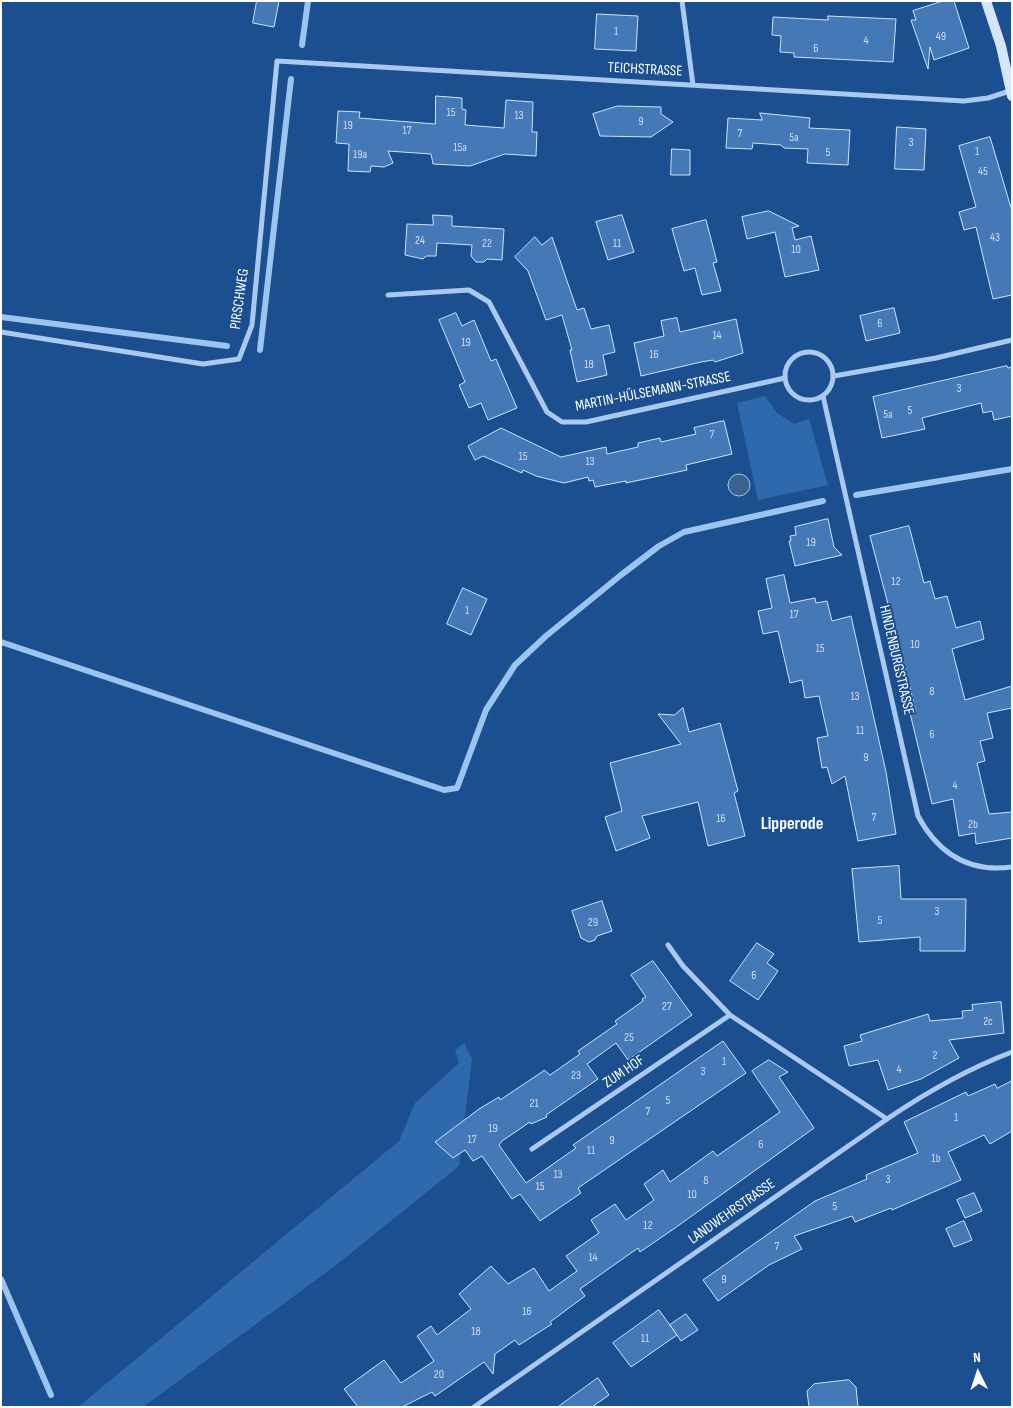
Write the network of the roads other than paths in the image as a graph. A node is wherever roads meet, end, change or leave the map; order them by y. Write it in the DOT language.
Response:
graph roads {
  1 [pos="682,1"];
  2 [pos="986,1"];
  3 [pos="277,60"];
  4 [pos="693,85"];
  5 [pos="1011,94"];
  6 [pos="388,295"];
  7 [pos="1,332"];
  8 [pos="1012,340"];
  9 [pos="834,376"];
  10 [pos="785,378"];
  11 [pos="823,396"];
  12 [pos="1012,867"];
  13 [pos="668,945"];
  14 [pos="730,1015"];
  15 [pos="1012,1052"];
  16 [pos="887,1119"];
  17 [pos="532,1149"];
  18 [pos="474,1407"];
  1 -- 4 [label="street"];
  2 -- 5 [label="main road"];
  3 -- 4 [label="street, TEICHSTRASSE"];
  3 -- 7 [label="street, PIRSCHWEG"];
  4 -- 5 [label="street, TEICHSTRASSE"];
  6 -- 10 [label="street, MARTIN-HÜLSEMANN-STRASSE"];
  8 -- 9 [label="street"];
  9 -- 10 [label="street"];
  9 -- 11 [label="street"];
  10 -- 11 [label="street"];
  11 -- 12 [label="street, HINDENBURGSTRASSE"];
  13 -- 14 [label="street"];
  14 -- 16 [label="street"];
  14 -- 17 [label="street, ZUM HOF"];
  15 -- 16 [label="street, LANDWEHRSTRASSE"];
  16 -- 18 [label="street, LANDWEHRSTRASSE"];
}
